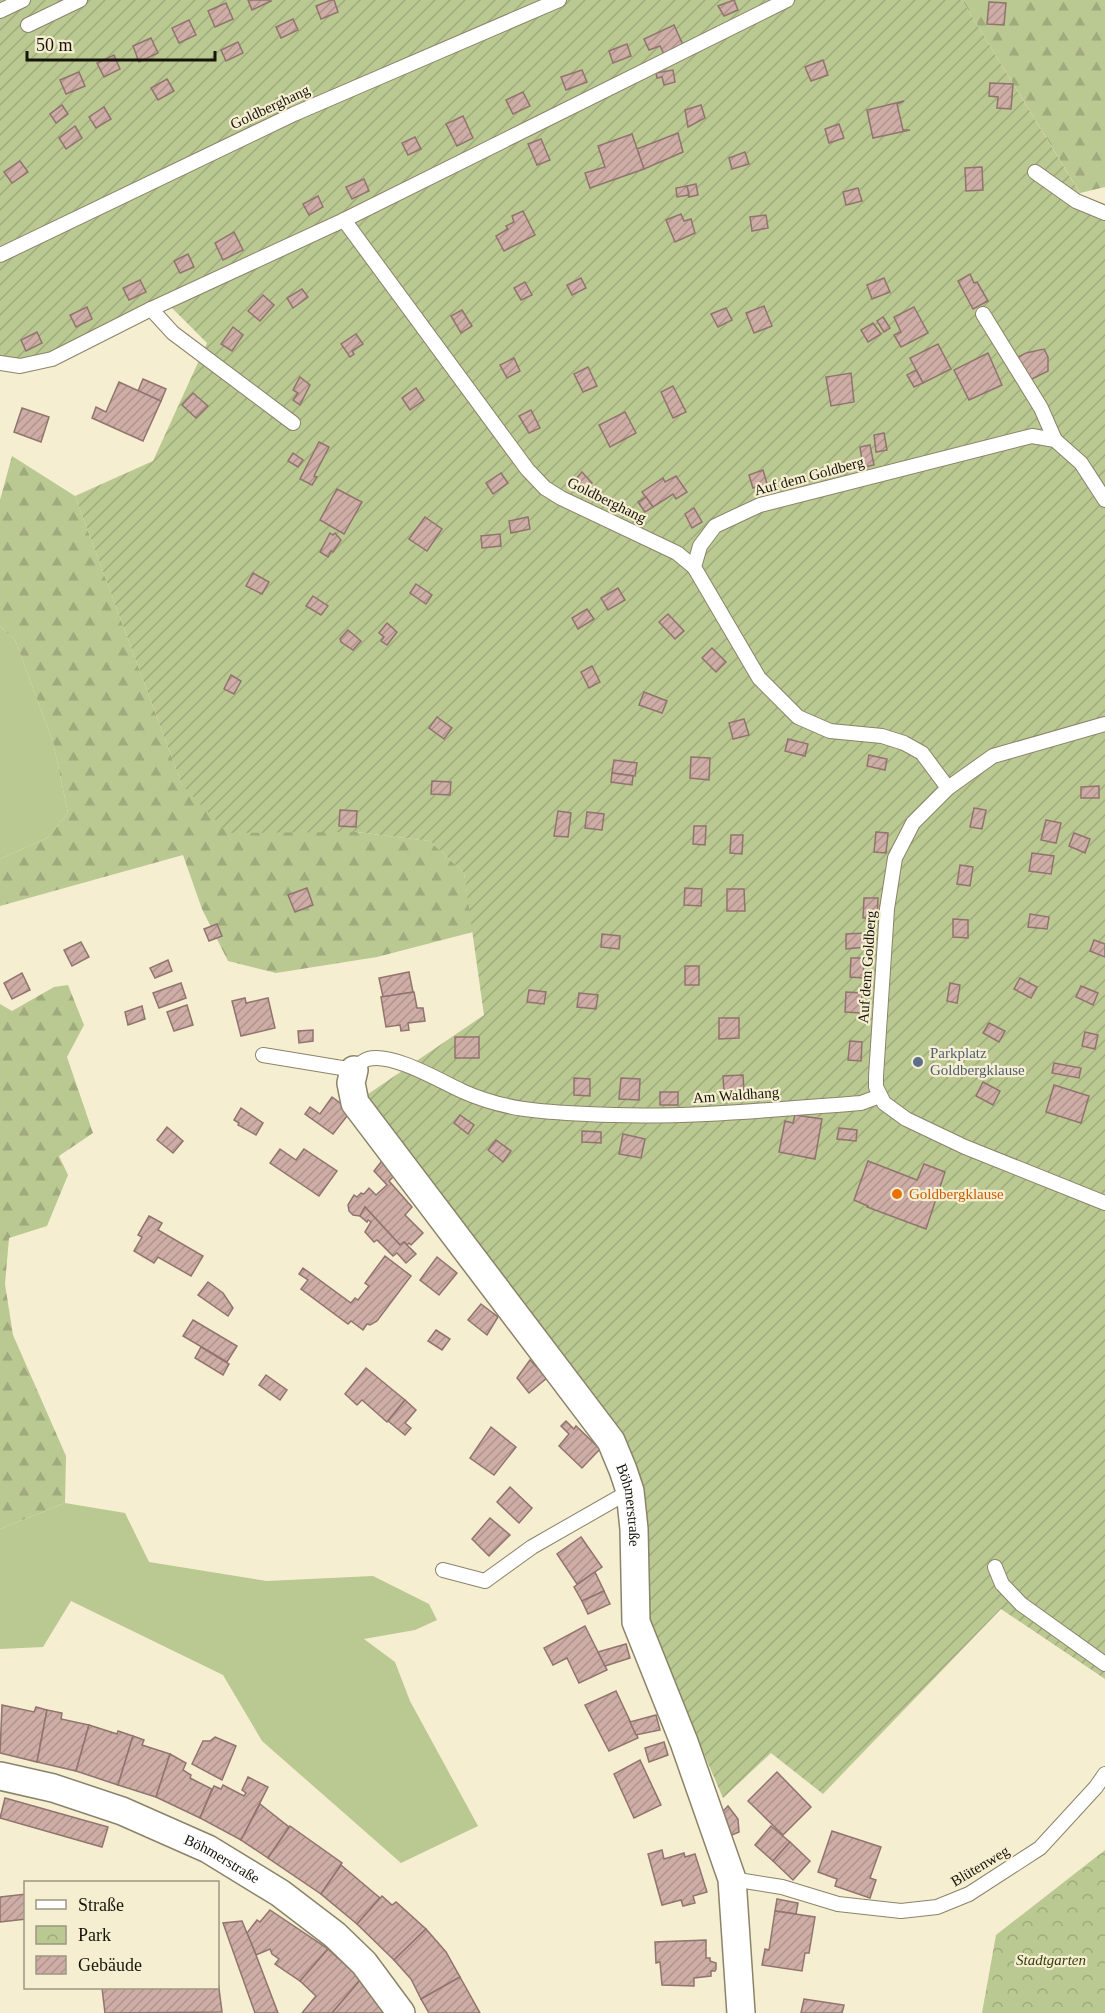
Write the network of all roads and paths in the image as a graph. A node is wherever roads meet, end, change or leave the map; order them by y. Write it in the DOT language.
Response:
graph roads {
  1 [pos="23,0"];
  2 [pos="80,0"];
  3 [pos="559,0"];
  4 [pos="787,0"];
  5 [pos="0,12"];
  6 [pos="28,25"];
  7 [pos="1035,172"];
  8 [pos="1105,213"];
  9 [pos="344,220"];
  10 [pos="0,255"];
  11 [pos="151,309"];
  12 [pos="983,314"];
  13 [pos="0,363"];
  14 [pos="293,423"];
  15 [pos="1055,440"];
  16 [pos="1105,500"];
  17 [pos="694,567"];
  18 [pos="1105,724"];
  19 [pos="948,788"];
  20 [pos="263,1055"];
  21 [pos="354,1070"];
  22 [pos="880,1096"];
  23 [pos="1104,1200"];
  24 [pos="630,1491"];
  25 [pos="995,1567"];
  26 [pos="443,1570"];
  27 [pos="1105,1664"];
  28 [pos="1105,1774"];
  29 [pos="0,1776"];
  30 [pos="732,1879"];
  31 [pos="401,2013"];
  32 [pos="741,2013"];
  1 -- 5 [label="lane"];
  2 -- 6 [label="lane"];
  3 -- 10 [label="lane, Goldberghang"];
  4 -- 9 [label="lane"];
  7 -- 8 [label="lane"];
  9 -- 11 [label="lane"];
  9 -- 17 [label="lane, Goldberghang"];
  11 -- 13 [label="lane"];
  11 -- 14 [label="lane"];
  12 -- 15 [label="lane"];
  15 -- 16 [label="lane"];
  15 -- 17 [label="lane, Auf dem Goldberg"];
  17 -- 19 [label="lane"];
  18 -- 19 [label="lane, Auf dem Goldberg"];
  19 -- 22 [label="lane, Auf dem Goldberg"];
  20 -- 21 [label="lane"];
  21 -- 22 [label="lane, Am Waldhang"];
  21 -- 24 [label="street, Böhmerstraße"];
  22 -- 23 [label="lane"];
  24 -- 26 [label="lane"];
  24 -- 30 [label="street, Böhmerstraße"];
  25 -- 27 [label="lane"];
  28 -- 30 [label="lane, Blütenweg"];
  29 -- 31 [label="street, Böhmerstraße"];
  30 -- 32 [label="street, Böhmerstraße"];
}
